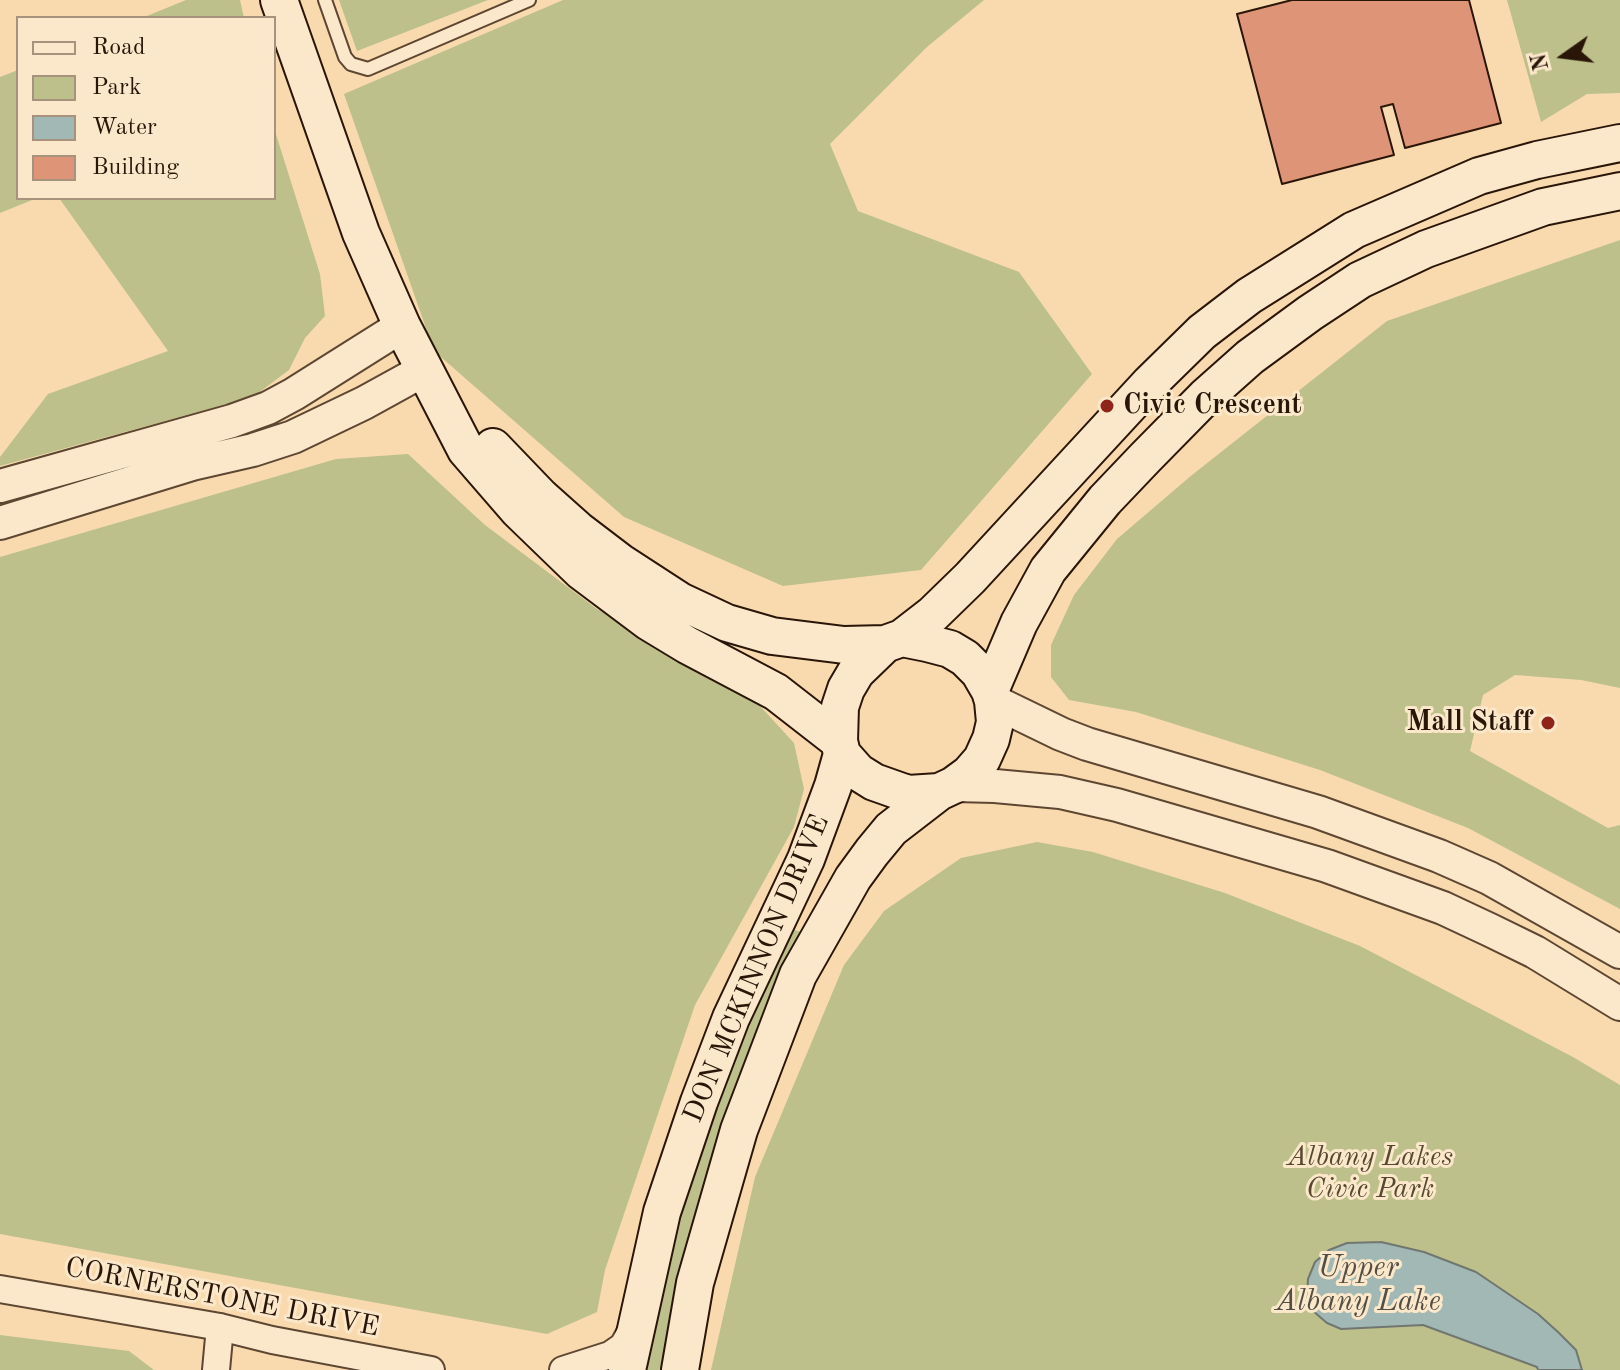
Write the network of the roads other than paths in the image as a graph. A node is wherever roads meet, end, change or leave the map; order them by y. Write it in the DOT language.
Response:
graph roads {
  1 [pos="325,0"];
  2 [pos="529,0"];
  3 [pos="282,10"];
  4 [pos="1620,143"];
  5 [pos="1620,191"];
  6 [pos="402,326"];
  7 [pos="428,376"];
  8 [pos="0,486"];
  9 [pos="0,523"];
  10 [pos="893,641"];
  11 [pos="991,696"];
  12 [pos="841,747"];
  13 [pos="946,789"];
  14 [pos="1620,952"];
  15 [pos="1620,1004"];
  16 [pos="0,1289"];
  17 [pos="638,1320"];
  18 [pos="220,1327"];
  19 [pos="216,1370"];
  20 [pos="431,1370"];
  21 [pos="563,1370"];
  22 [pos="627,1370"];
  23 [pos="680,1370"];
  1 -- 2 [label="lane"];
  3 -- 6 [label="main road"];
  4 -- 10 [label="main road"];
  5 -- 11 [label="main road"];
  6 -- 7 [label="main road"];
  6 -- 8 [label="street"];
  7 -- 9 [label="street"];
  7 -- 10 [label="main road"];
  7 -- 12 [label="main road"];
  10 -- 11 [label="main road"];
  10 -- 12 [label="main road"];
  11 -- 13 [label="main road"];
  11 -- 14 [label="street"];
  12 -- 13 [label="main road"];
  12 -- 17 [label="main road, DON MCKINNON DRIVE"];
  13 -- 15 [label="street"];
  13 -- 23 [label="main road, DON MCKINNON DRIVE"];
  16 -- 18 [label="street, CORNERSTONE DRIVE"];
  17 -- 21 [label="street"];
  17 -- 22 [label="main road, DON MCKINNON DRIVE"];
  18 -- 19 [label="street"];
  18 -- 20 [label="street, CORNERSTONE DRIVE"];
}
